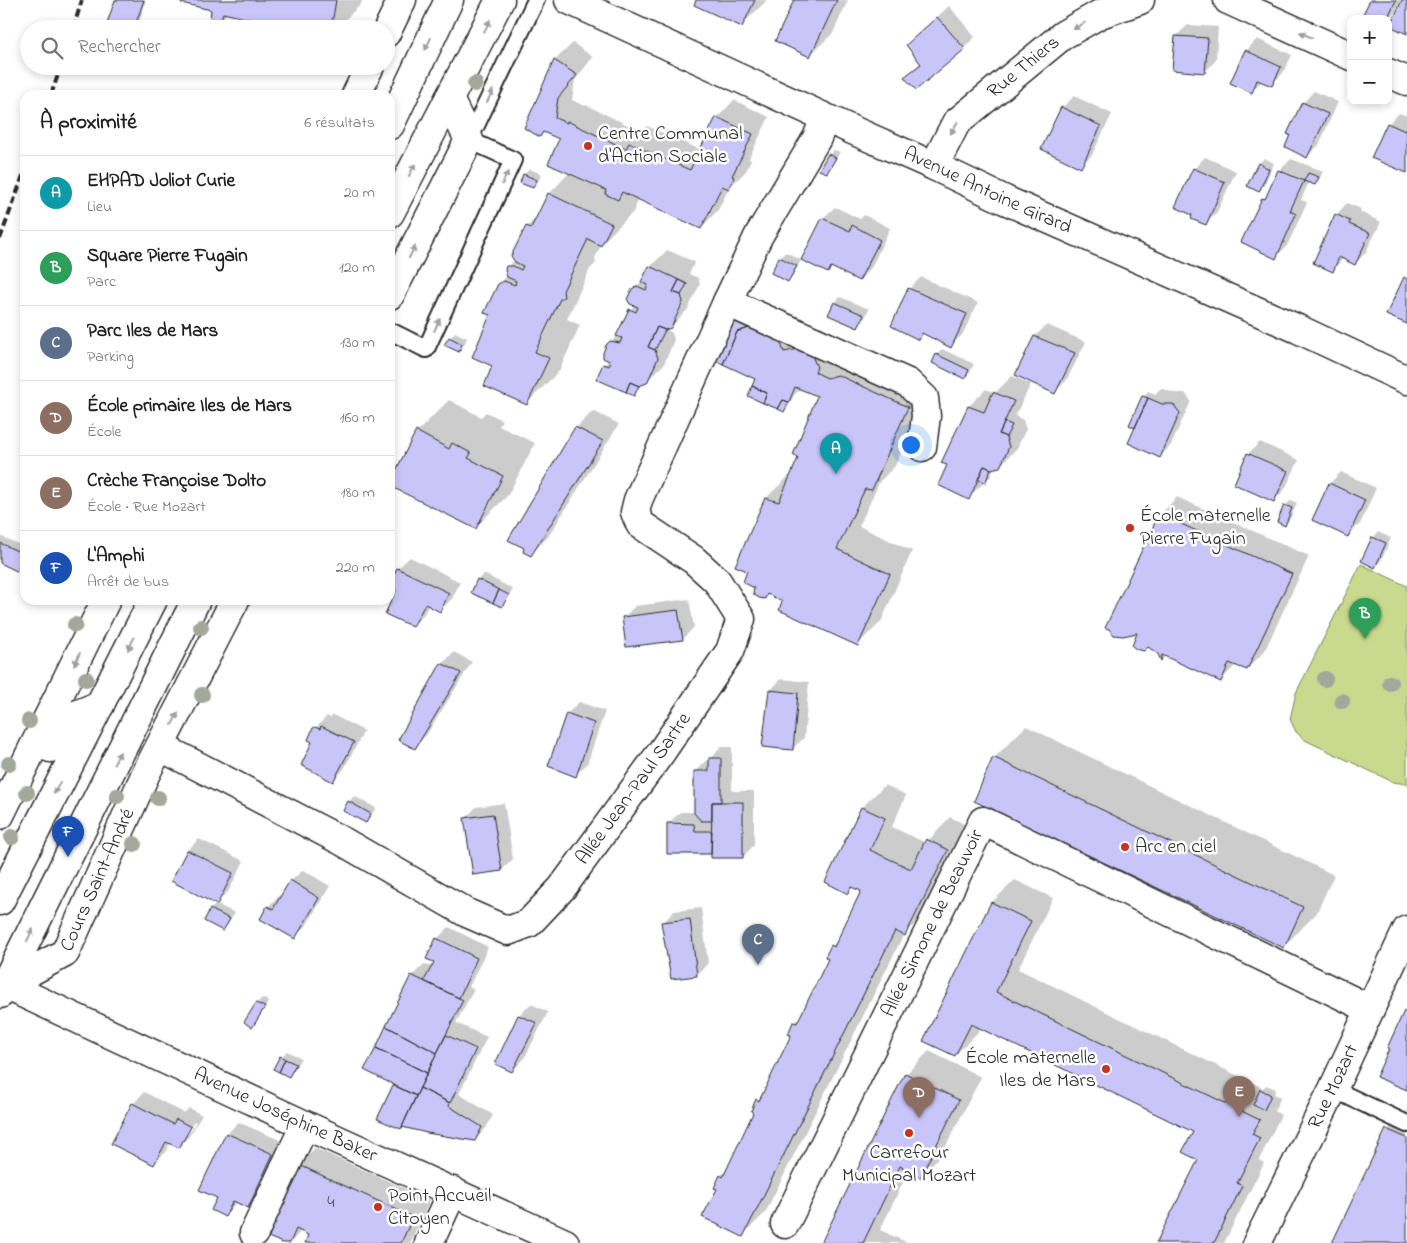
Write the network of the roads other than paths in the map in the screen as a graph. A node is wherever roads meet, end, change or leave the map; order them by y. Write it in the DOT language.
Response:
graph roads {
  1 [pos="402,0"];
  2 [pos="449,0"];
  3 [pos="500,0"];
  4 [pos="536,0"];
  5 [pos="569,0"];
  6 [pos="1140,0"];
  7 [pos="1228,0"];
  8 [pos="392,20"];
  9 [pos="1347,54"];
  10 [pos="366,75"];
  11 [pos="1392,75"];
  12 [pos="1407,81"];
  13 [pos="358,90"];
  14 [pos="449,98"];
  15 [pos="395,113"];
  16 [pos="825,118"];
  17 [pos="469,140"];
  18 [pos="934,166"];
  19 [pos="395,204"];
  20 [pos="395,285"];
  21 [pos="727,302"];
  22 [pos="395,334"];
  23 [pos="1407,380"];
  24 [pos="922,447"];
  25 [pos="104,605"];
  26 [pos="150,605"];
  27 [pos="194,605"];
  28 [pos="232,605"];
  29 [pos="100,705"];
  30 [pos="160,747"];
  31 [pos="146,773"];
  32 [pos="16,782"];
  33 [pos="102,788"];
  34 [pos="0,815"];
  35 [pos="0,901"];
  36 [pos="1407,930"];
  37 [pos="5,976"];
  38 [pos="1370,1009"];
  39 [pos="1333,1089"];
  40 [pos="1407,1124"];
  41 [pos="305,1125"];
  42 [pos="453,1191"];
  43 [pos="785,1224"];
  44 [pos="254,1233"];
  45 [pos="430,1243"];
  46 [pos="565,1243"];
  47 [pos="1257,1243"];
  1 -- 8 [label="street"];
  2 -- 15 [label="street, one-way"];
  14 -- 3 [label="street, one-way"];
  17 -- 4 [label="lane, one-way"];
  5 -- 16 [label="street, Avenue Antoine Girard"];
  6 -- 18 [label="street, Rue Thiers, one-way"];
  9 -- 7 [label="street, one-way"];
  10 -- 13 [label="street"];
  11 -- 12 [label="street"];
  14 -- 17 [label="street"];
  19 -- 14 [label="street, one-way"];
  16 -- 18 [label="street, Avenue Antoine Girard"];
  16 -- 21 [label="street"];
  20 -- 17 [label="street, one-way"];
  22 -- 17 [label="lane, one-way"];
  18 -- 23 [label="street, Avenue Antoine Girard"];
  21 -- 24 [label="street"];
  21 -- 30 [label="street, Allée Jean-Paul Sartre"];
  25 -- 32 [label="street, one-way"];
  26 -- 29 [label="street, one-way"];
  33 -- 27 [label="street, Cours Saint-André, one-way"];
  30 -- 28 [label="street, Cours Saint-André, one-way"];
  29 -- 32 [label="street"];
  29 -- 35 [label="street, one-way"];
  30 -- 31 [label="street, Cours Saint-André"];
  31 -- 33 [label="street, Cours Saint-André"];
  31 -- 37 [label="street, Cours Saint-André"];
  32 -- 34 [label="street"];
  37 -- 33 [label="street, Cours Saint-André, one-way"];
  36 -- 38 [label="street, Rue Mozart"];
  37 -- 41 [label="street, Avenue Joséphine Baker"];
  38 -- 39 [label="street, Rue Mozart"];
  38 -- 43 [label="street, Allée Simone de Beauvoir"];
  39 -- 40 [label="lane"];
  39 -- 47 [label="street, Rue Mozart"];
  41 -- 42 [label="street, Avenue Joséphine Baker"];
  41 -- 44 [label="street"];
  42 -- 45 [label="street"];
  42 -- 46 [label="street, Avenue Joséphine Baker"];
}
